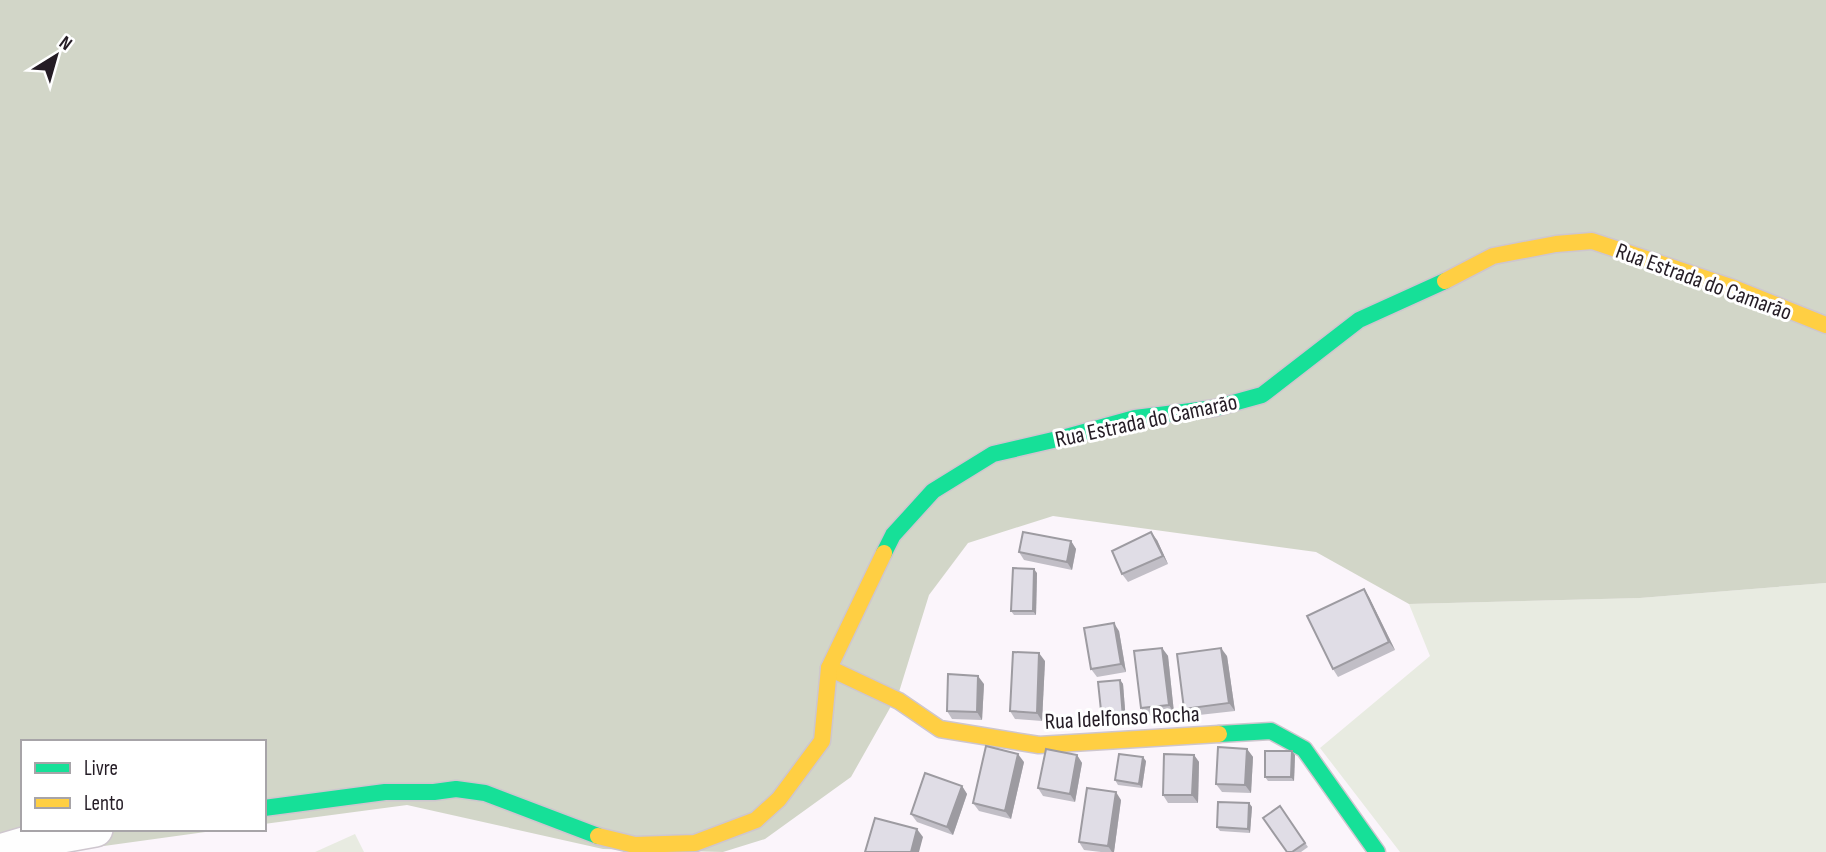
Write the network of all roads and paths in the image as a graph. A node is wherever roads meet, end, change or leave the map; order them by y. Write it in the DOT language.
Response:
graph roads {
  1 [pos="1826,325"];
  2 [pos="830,668"];
  3 [pos="266,808"];
  4 [pos="84,831"];
  5 [pos="0,852"];
  6 [pos="1377,852"];
  1 -- 2 [label="street, Rua Estrada do Camarão"];
  2 -- 3 [label="street, Rua Estrada do Camarão"];
  2 -- 6 [label="street, Rua Idelfonso Rocha"];
  4 -- 5 [label="street"];
}
